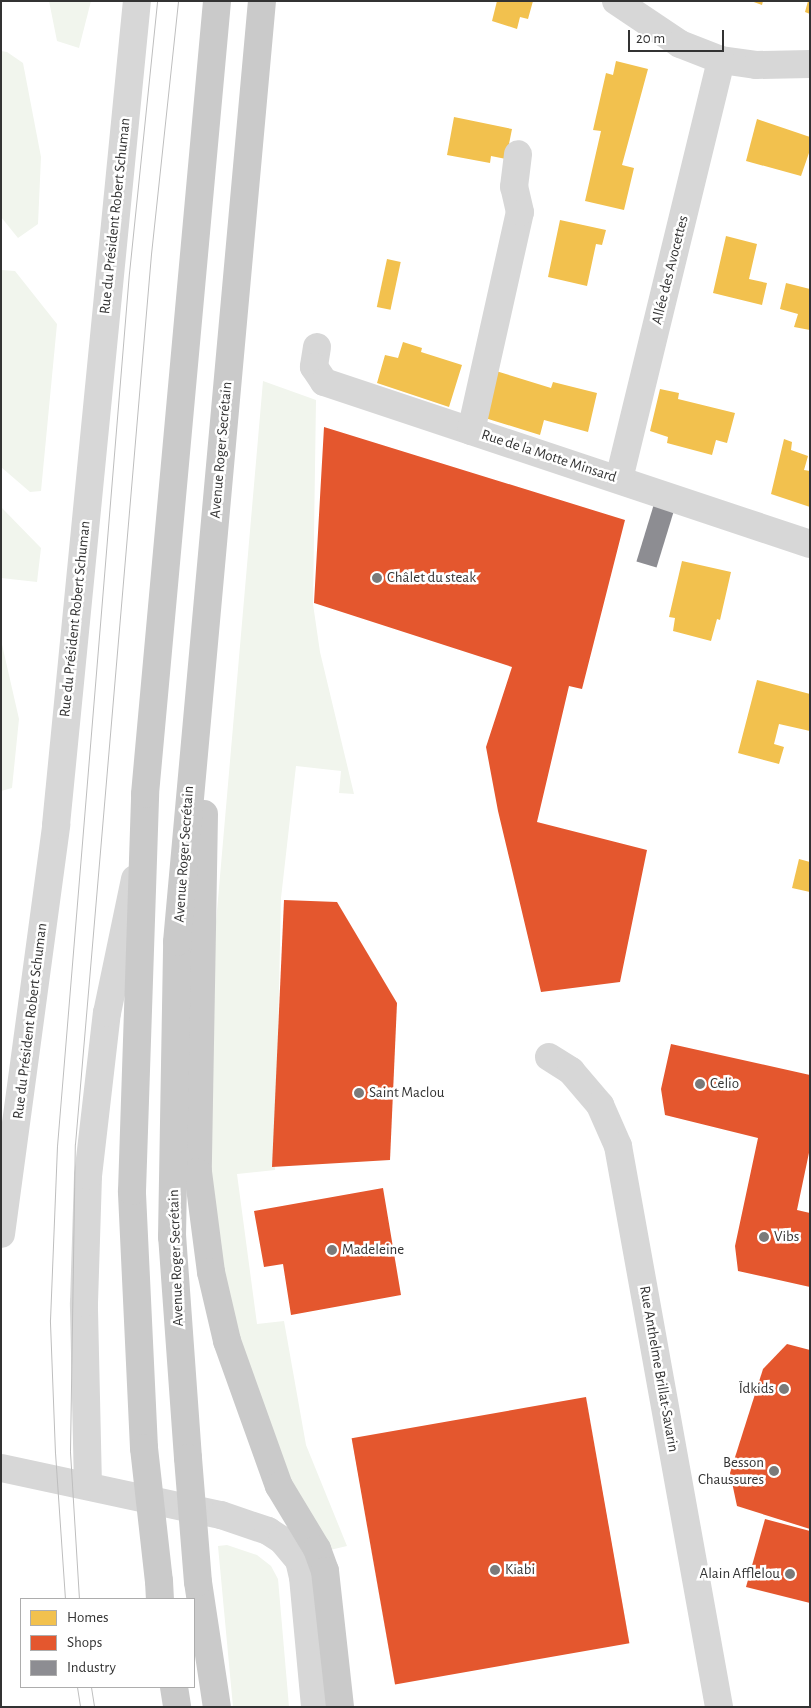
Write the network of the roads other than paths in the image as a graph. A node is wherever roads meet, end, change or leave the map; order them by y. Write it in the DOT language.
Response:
graph roads {
  1 [pos="137,1"];
  2 [pos="217,1"];
  3 [pos="262,1"];
  4 [pos="616,1"];
  5 [pos="721,60"];
  6 [pos="810,64"];
  7 [pos="518,154"];
  8 [pos="317,347"];
  9 [pos="228,383"];
  10 [pos="472,431"];
  11 [pos="619,479"];
  12 [pos="810,544"];
  13 [pos="144,837"];
  14 [pos="549,1057"];
  15 [pos="1,1234"];
  16 [pos="1,1468"];
  17 [pos="88,1486"];
  18 [pos="160,1590"];
  19 [pos="174,1688"];
  20 [pos="178,1707"];
  21 [pos="217,1707"];
  22 [pos="315,1707"];
  23 [pos="340,1707"];
  24 [pos="719,1707"];
  1 -- 15 [label="street, Rue du Président Robert Schuman"];
  2 -- 13 [label="main road"];
  3 -- 9 [label="main road, Avenue Roger Secrétain"];
  4 -- 5 [label="street"];
  5 -- 6 [label="street"];
  5 -- 11 [label="street, Allée des Avocettes"];
  7 -- 10 [label="street"];
  8 -- 10 [label="street, Rue de la Motte Minsard"];
  9 -- 21 [label="main road, Avenue Roger Secrétain, bridge"];
  9 -- 23 [label="main road"];
  10 -- 11 [label="street, Rue de la Motte Minsard"];
  11 -- 12 [label="street, Rue de la Motte Minsard"];
  13 -- 17 [label="street"];
  13 -- 18 [label="main road, bridge"];
  14 -- 24 [label="street, Rue Anthelme Brillat-Savarin"];
  16 -- 17 [label="street"];
  17 -- 22 [label="street"];
  19 -- 20 [label="main road"];
}
